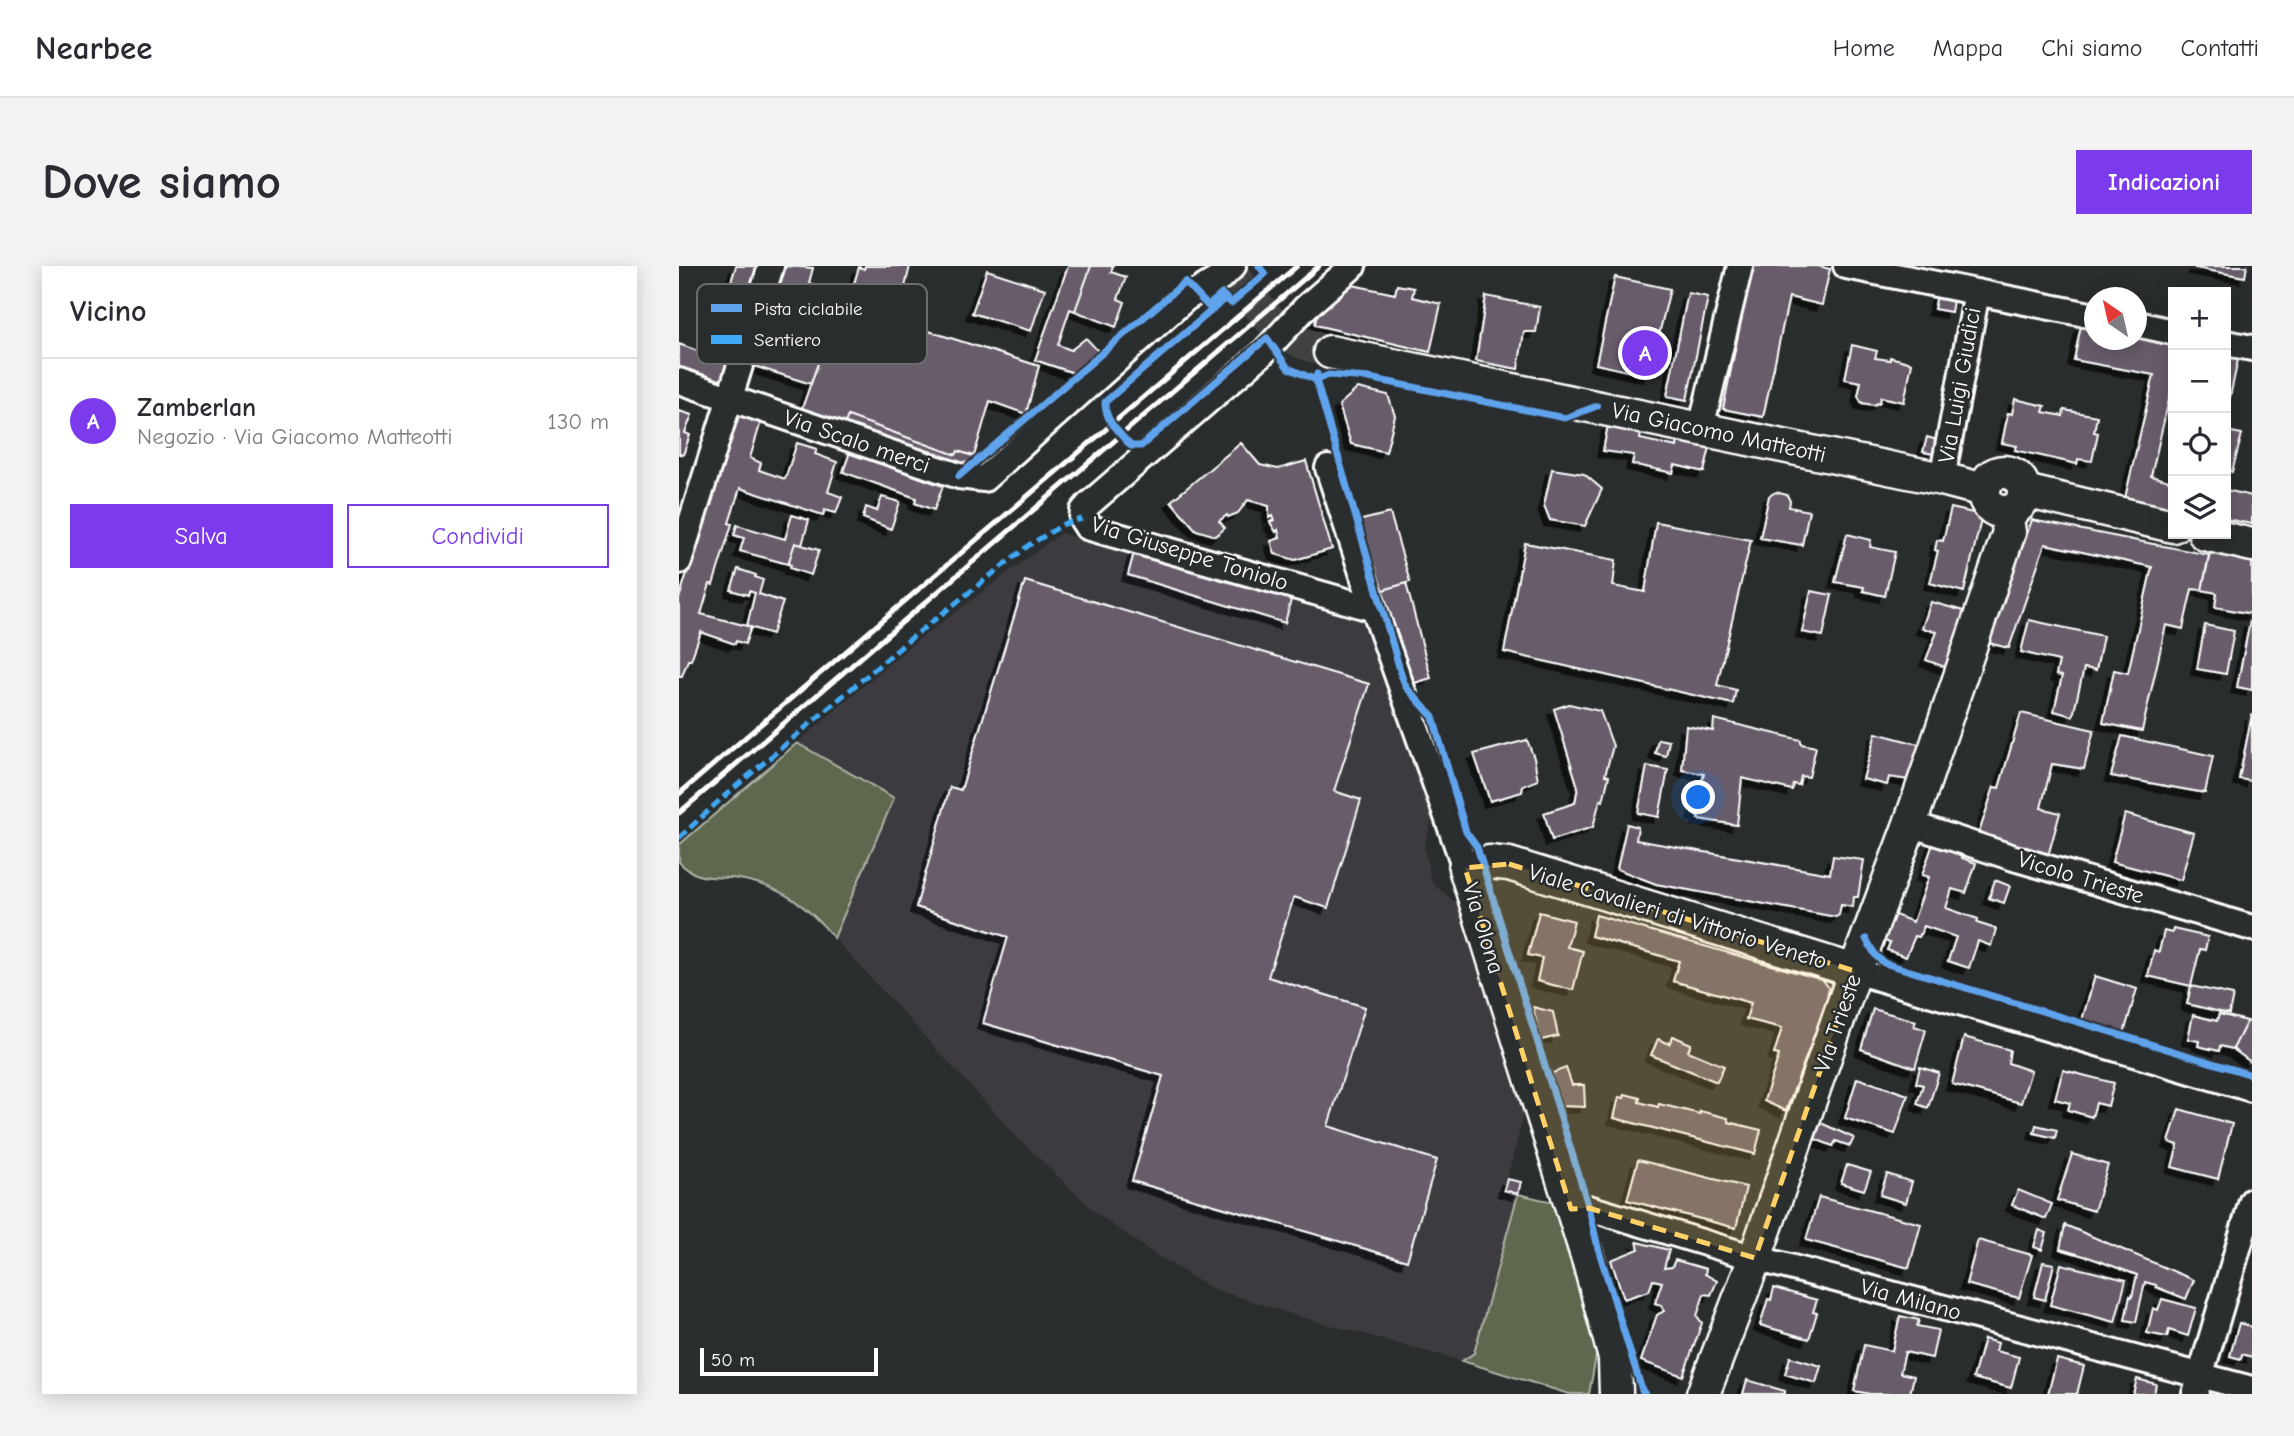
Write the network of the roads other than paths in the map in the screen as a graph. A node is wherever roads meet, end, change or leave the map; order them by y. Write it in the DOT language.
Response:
graph roads {
  1 [pos="771,266"];
  2 [pos="1233,266"];
  3 [pos="1353,266"];
  4 [pos="1740,266"];
  5 [pos="1846,266"];
  6 [pos="765,284"];
  7 [pos="1976,292"];
  8 [pos="2084,314"];
  9 [pos="2147,326"];
  10 [pos="2168,331"];
  11 [pos="2231,344"];
  12 [pos="2252,348"];
  13 [pos="1330,352"];
  14 [pos="741,364"];
  15 [pos="679,381"];
  16 [pos="730,398"];
  17 [pos="1701,429"];
  18 [pos="1328,468"];
  19 [pos="1942,479"];
  20 [pos="2013,512"];
  21 [pos="2168,526"];
  22 [pos="2226,539"];
  23 [pos="2252,545"];
  24 [pos="679,561"];
  25 [pos="1374,609"];
  26 [pos="1910,824"];
  27 [pos="1465,868"];
  28 [pos="2252,928"];
  29 [pos="1855,971"];
  30 [pos="2252,1089"];
  31 [pos="2252,1201"];
  32 [pos="1571,1209"];
  33 [pos="1755,1258"];
  34 [pos="2197,1385"];
  35 [pos="2252,1390"];
  36 [pos="1616,1394"];
  37 [pos="1703,1394"];
  1 -- 6 [label="street"];
  2 -- 16 [label="street, Via Scalo merci"];
  3 -- 25 [label="street, Via Giuseppe Toniolo"];
  4 -- 17 [label="street"];
  5 -- 7 [label="street"];
  7 -- 8 [label="street"];
  7 -- 19 [label="street, Via Luigi Giudici"];
  9 -- 10 [label="street"];
  11 -- 12 [label="street"];
  13 -- 17 [label="street, Via Giacomo Matteotti"];
  14 -- 16 [label="street"];
  15 -- 16 [label="street, Via Scalo merci"];
  16 -- 24 [label="street"];
  17 -- 19 [label="street, Via Giacomo Matteotti"];
  18 -- 25 [label="street, Via Olona"];
  19 -- 20 [label="street, Via Giacomo Matteotti"];
  20 -- 21 [label="street"];
  20 -- 26 [label="street, Via Trieste"];
  22 -- 23 [label="street"];
  25 -- 27 [label="street, Via Olona"];
  26 -- 28 [label="street, Vicolo Trieste"];
  26 -- 29 [label="street, Via Trieste"];
  27 -- 29 [label="street, Viale Cavalieri di Vittorio Veneto"];
  27 -- 32 [label="street, Via Olona"];
  29 -- 30 [label="street, Viale Cavalieri di Vittorio Veneto"];
  29 -- 33 [label="street, Via Trieste"];
  31 -- 34 [label="street"];
  32 -- 33 [label="street, Via Milano"];
  32 -- 36 [label="street, Via Olona"];
  33 -- 34 [label="street, Via Milano"];
  33 -- 37 [label="street, Via Trieste"];
  34 -- 35 [label="street, Via Milano"];
}
